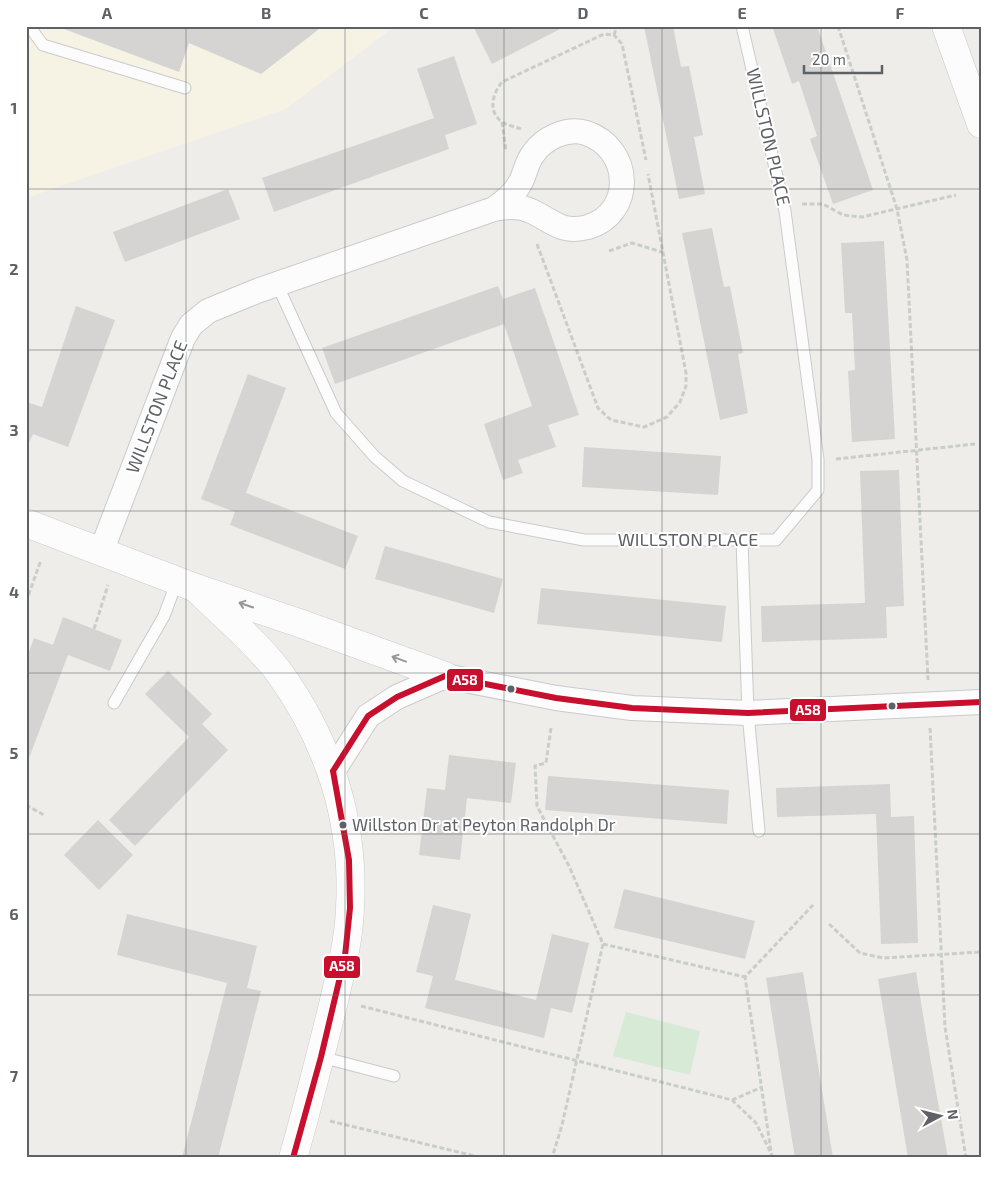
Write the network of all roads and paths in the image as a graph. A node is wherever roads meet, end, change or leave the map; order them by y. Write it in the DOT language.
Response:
graph roads {
  1 [pos="29,26"];
  2 [pos="617,26"];
  3 [pos="742,26"];
  4 [pos="838,26"];
  5 [pos="946,26"];
  6 [pos="614,34"];
  7 [pos="185,88"];
  8 [pos="502,122"];
  9 [pos="981,124"];
  10 [pos="506,152"];
  11 [pos="956,195"];
  12 [pos="783,204"];
  13 [pos="494,209"];
  14 [pos="897,209"];
  15 [pos="609,251"];
  16 [pos="663,252"];
  17 [pos="277,284"];
  18 [pos="975,444"];
  19 [pos="916,450"];
  20 [pos="818,460"];
  21 [pos="26,523"];
  22 [pos="742,540"];
  23 [pos="101,552"];
  24 [pos="41,560"];
  25 [pos="108,585"];
  26 [pos="186,585"];
  27 [pos="26,602"];
  28 [pos="94,629"];
  29 [pos="445,676"];
  30 [pos="981,702"];
  31 [pos="114,703"];
  32 [pos="929,705"];
  33 [pos="748,713"];
  34 [pos="551,728"];
  35 [pos="333,771"];
  36 [pos="26,805"];
  37 [pos="44,815"];
  38 [pos="759,831"];
  39 [pos="813,906"];
  40 [pos="829,924"];
  41 [pos="603,944"];
  42 [pos="981,952"];
  43 [pos="941,954"];
  44 [pos="745,976"];
  45 [pos="334,1000"];
  46 [pos="321,1057"];
  47 [pos="578,1062"];
  48 [pos="394,1076"];
  49 [pos="762,1088"];
  50 [pos="732,1100"];
  51 [pos="305,1115"];
  52 [pos="771,1153"];
  53 [pos="293,1158"];
  54 [pos="483,1158"];
  55 [pos="552,1158"];
  56 [pos="772,1158"];
  57 [pos="966,1158"];
  1 -- 7 [label="lane"];
  2 -- 6 [label="path"];
  3 -- 12 [label="lane, WILLSTON PLACE"];
  4 -- 14 [label="path"];
  5 -- 9 [label="street"];
  8 -- 10 [label="path"];
  11 -- 14 [label="path"];
  12 -- 14 [label="path"];
  12 -- 20 [label="lane, WILLSTON PLACE"];
  13 -- 13 [label="street, WILLSTON PLACE"];
  13 -- 17 [label="street, WILLSTON PLACE"];
  14 -- 19 [label="path"];
  15 -- 16 [label="path"];
  17 -- 22 [label="lane, WILLSTON PLACE"];
  17 -- 23 [label="street, WILLSTON PLACE"];
  18 -- 19 [label="path"];
  19 -- 20 [label="path"];
  19 -- 32 [label="path"];
  20 -- 22 [label="lane, WILLSTON PLACE"];
  21 -- 23 [label="street"];
  22 -- 33 [label="lane"];
  23 -- 26 [label="street"];
  24 -- 27 [label="path"];
  25 -- 28 [label="path"];
  29 -- 26 [label="street, one-way"];
  26 -- 31 [label="lane"];
  26 -- 35 [label="street"];
  29 -- 33 [label="street"];
  29 -- 35 [label="street"];
  30 -- 32 [label="street"];
  32 -- 33 [label="street"];
  32 -- 43 [label="path"];
  33 -- 38 [label="lane"];
  34 -- 41 [label="path"];
  35 -- 45 [label="street"];
  36 -- 37 [label="path"];
  39 -- 44 [label="path"];
  40 -- 43 [label="path"];
  41 -- 44 [label="path"];
  41 -- 47 [label="path"];
  42 -- 43 [label="path"];
  43 -- 57 [label="path"];
  44 -- 49 [label="path"];
  45 -- 46 [label="street"];
  45 -- 47 [label="path"];
  46 -- 48 [label="lane"];
  46 -- 51 [label="street"];
  47 -- 50 [label="path"];
  47 -- 55 [label="path"];
  49 -- 50 [label="path"];
  49 -- 52 [label="path"];
  50 -- 52 [label="path"];
  51 -- 53 [label="street"];
  51 -- 54 [label="path"];
  52 -- 56 [label="path"];
}
